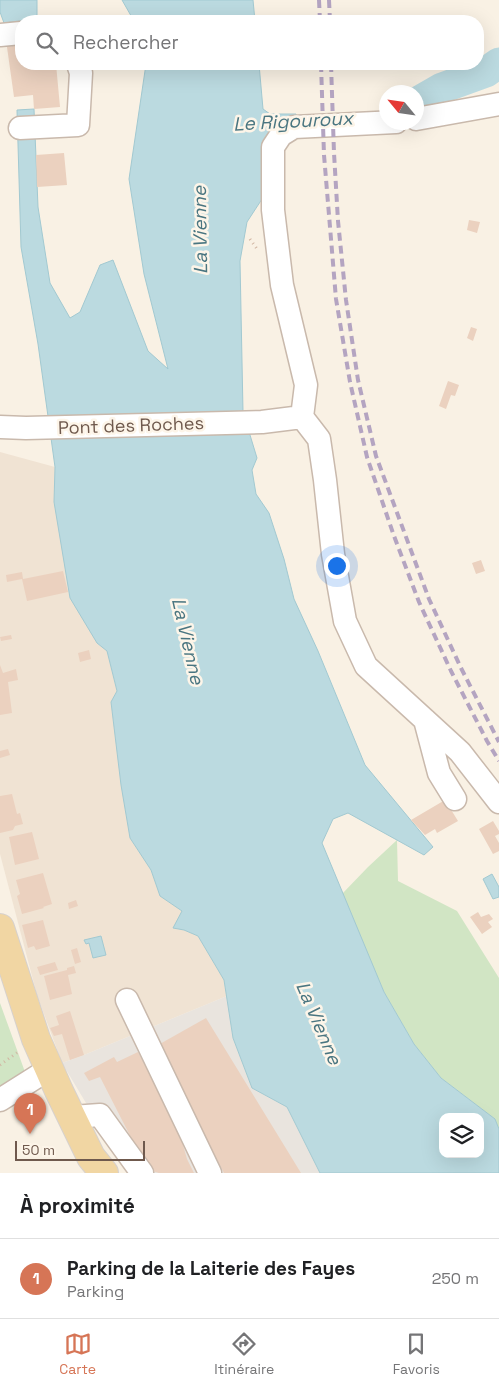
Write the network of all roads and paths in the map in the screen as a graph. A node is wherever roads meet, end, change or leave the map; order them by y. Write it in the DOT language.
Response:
graph roads {
  1 [pos="15,34"];
  2 [pos="0,35"];
  3 [pos="80,70"];
  4 [pos="499,104"];
  5 [pos="424,118"];
  6 [pos="379,123"];
  7 [pos="28,128"];
  8 [pos="302,417"];
  9 [pos="0,427"];
  10 [pos="425,720"];
  11 [pos="455,799"];
  12 [pos="499,802"];
  13 [pos="0,928"];
  14 [pos="127,1000"];
  15 [pos="49,1069"];
  16 [pos="0,1100"];
  17 [pos="72,1117"];
  18 [pos="104,1173"];
  19 [pos="142,1173"];
  20 [pos="210,1173"];
  1 -- 2 [label="street"];
  3 -- 7 [label="street"];
  4 -- 5 [label="street"];
  6 -- 8 [label="street"];
  8 -- 9 [label="street, Pont des Roches"];
  8 -- 10 [label="street"];
  10 -- 11 [label="street"];
  10 -- 12 [label="street"];
  13 -- 15 [label="main road"];
  14 -- 20 [label="street"];
  15 -- 16 [label="street"];
  15 -- 17 [label="main road"];
  17 -- 18 [label="main road"];
  17 -- 19 [label="street"];
}
